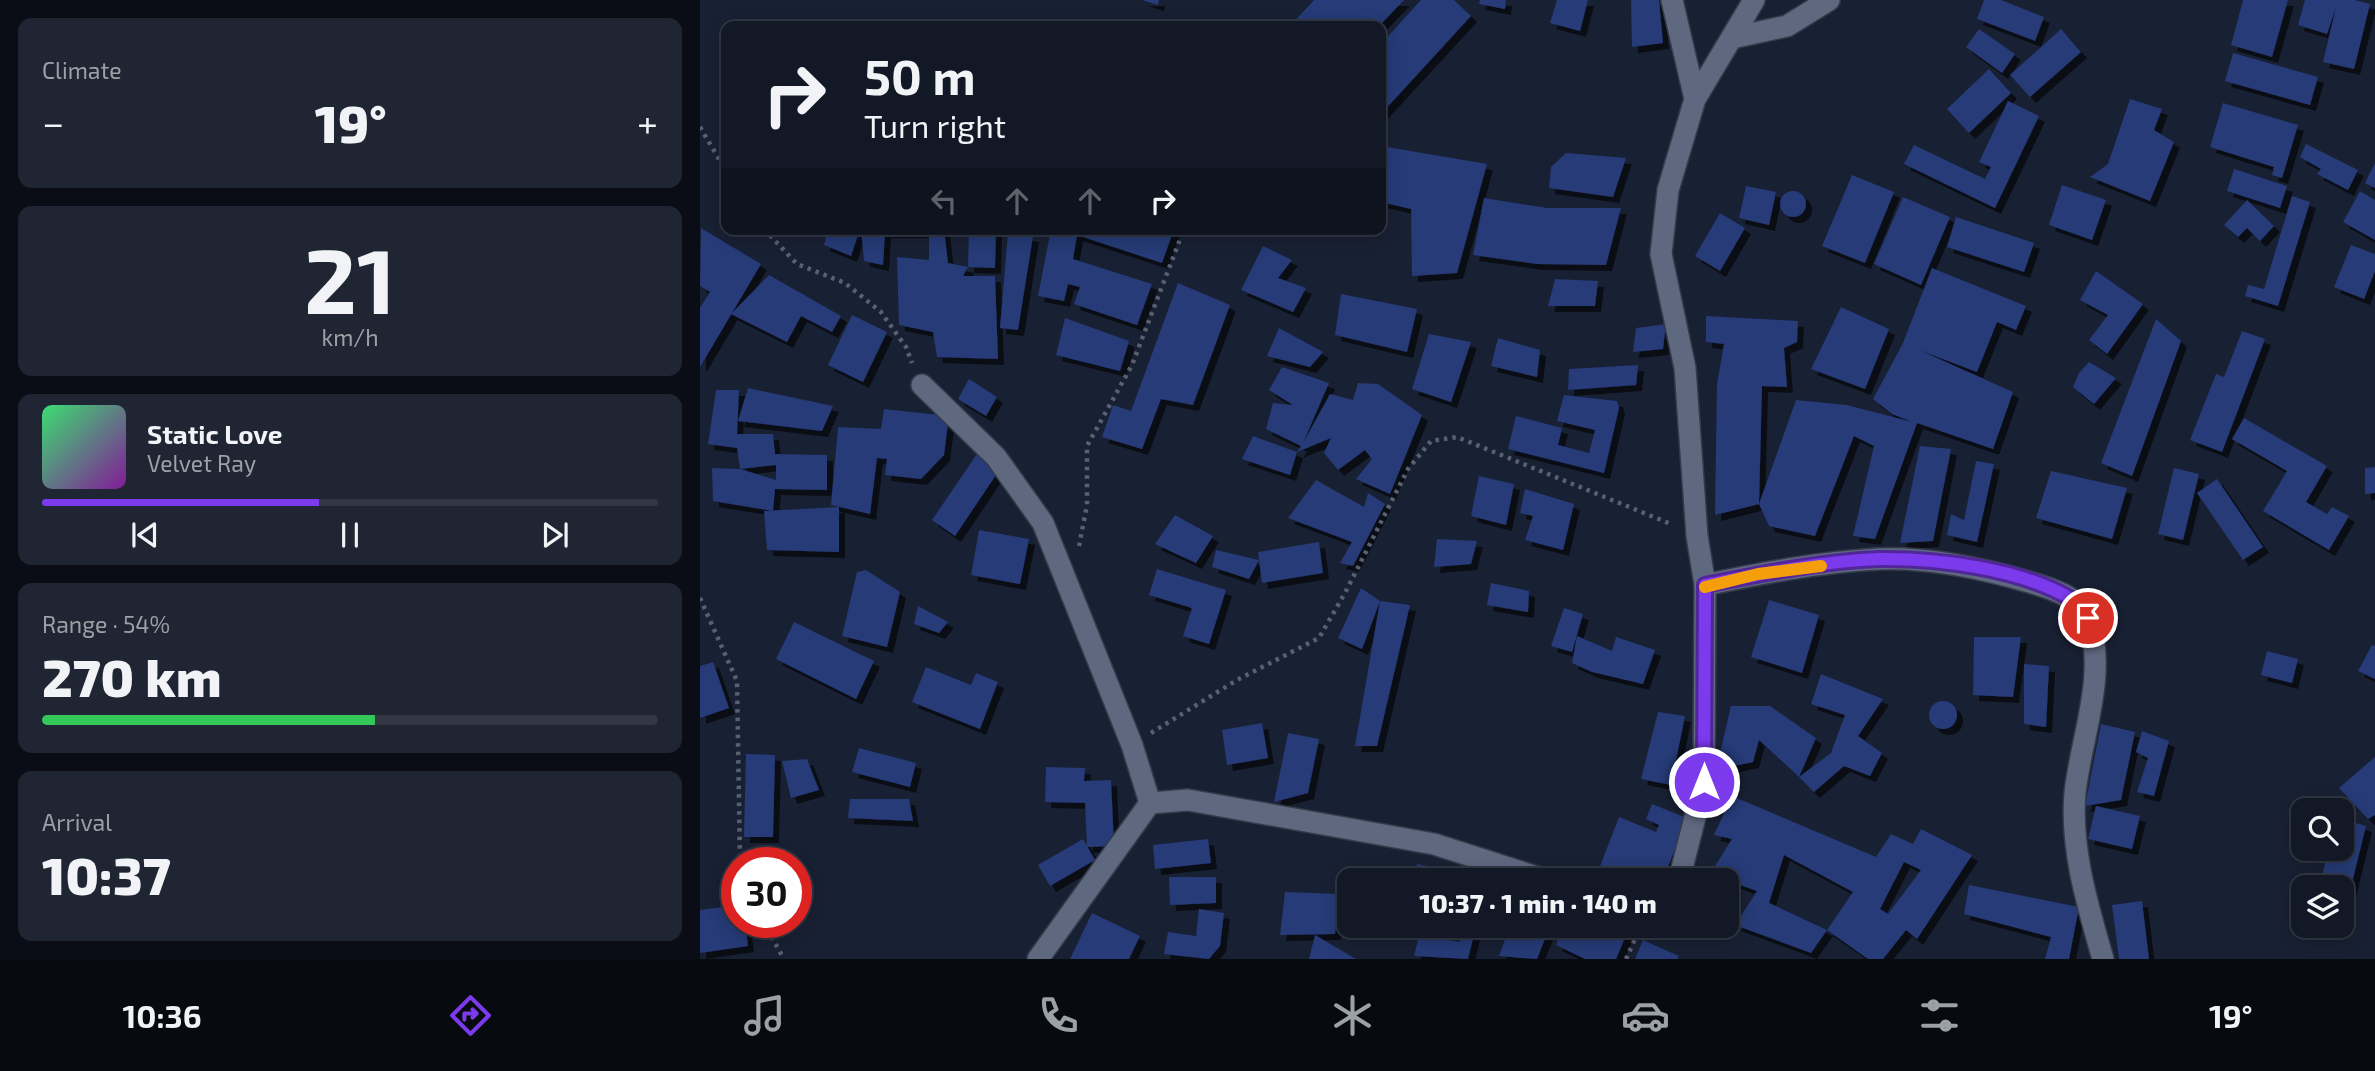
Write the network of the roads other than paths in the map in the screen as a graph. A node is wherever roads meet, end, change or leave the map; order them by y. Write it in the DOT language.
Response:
graph roads {
  1 [pos="1672,0"];
  2 [pos="1754,0"];
  3 [pos="1829,0"];
  4 [pos="1732,38"];
  5 [pos="1695,99"];
  6 [pos="922,385"];
  7 [pos="1705,585"];
  8 [pos="1150,803"];
  9 [pos="1509,868"];
  10 [pos="1682,868"];
  11 [pos="1038,959"];
  12 [pos="2102,959"];
  1 -- 5 [label="street"];
  2 -- 4 [label="street"];
  3 -- 4 [label="street"];
  4 -- 5 [label="street"];
  5 -- 7 [label="street"];
  6 -- 8 [label="street"];
  7 -- 10 [label="street"];
  7 -- 12 [label="street"];
  8 -- 9 [label="street"];
  8 -- 11 [label="street"];
}
